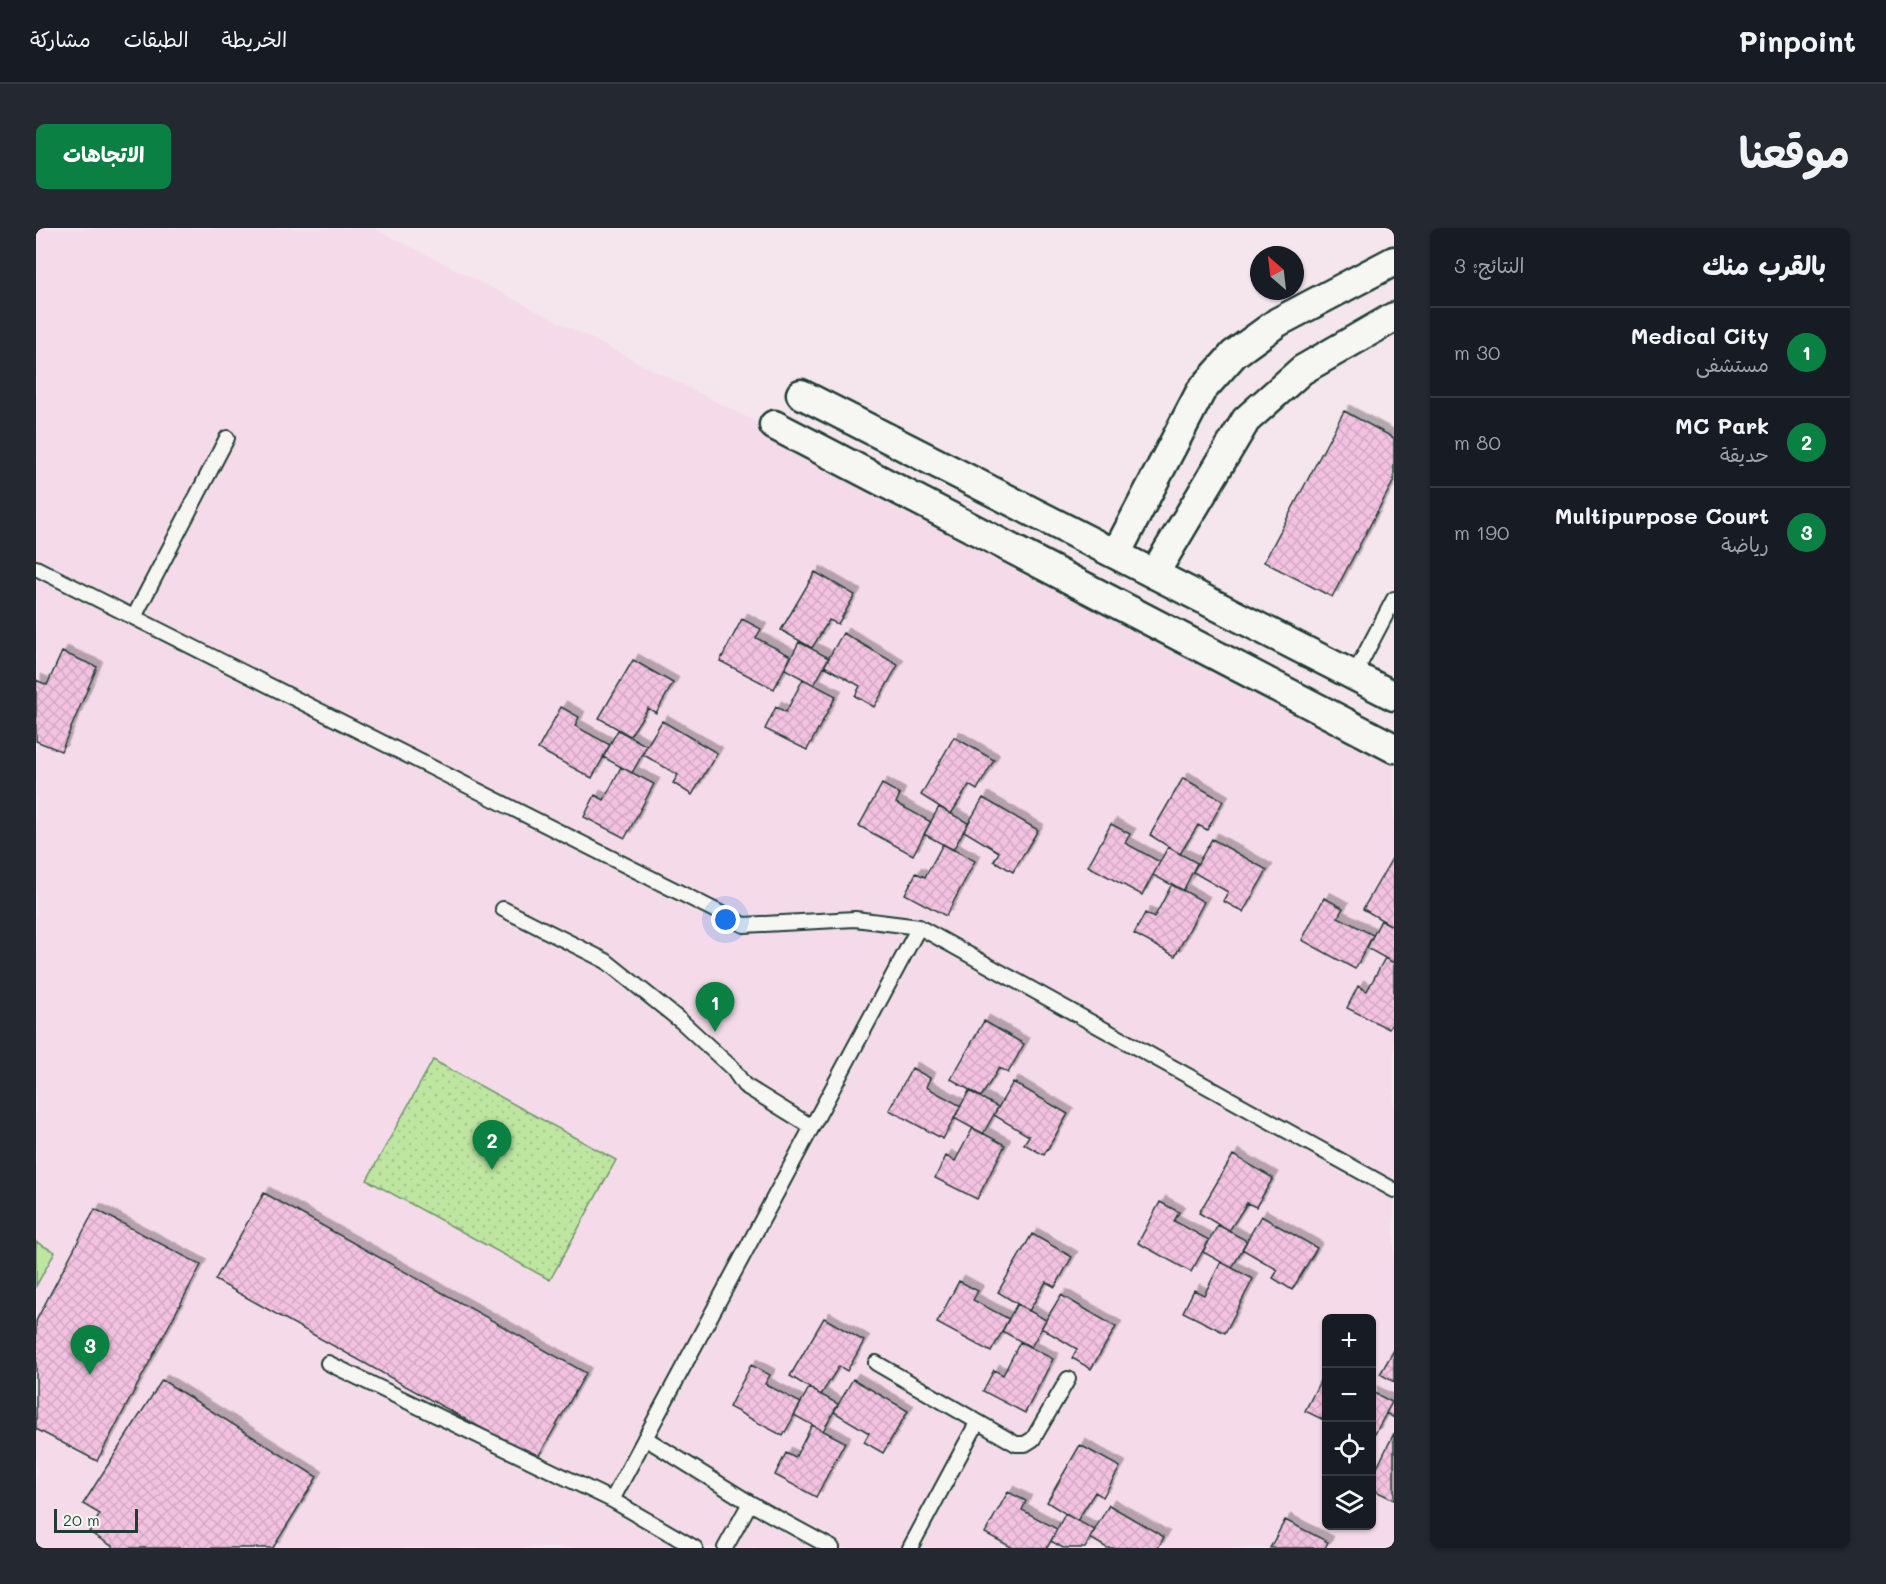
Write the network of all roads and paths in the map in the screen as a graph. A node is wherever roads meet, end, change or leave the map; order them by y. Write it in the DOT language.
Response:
graph roads {
  1 [pos="1394,261"];
  2 [pos="1394,317"];
  3 [pos="801,394"];
  4 [pos="774,425"];
  5 [pos="227,438"];
  6 [pos="1116,554"];
  7 [pos="36,568"];
  8 [pos="1154,574"];
  9 [pos="1394,599"];
  10 [pos="134,617"];
  11 [pos="1354,675"];
  12 [pos="1394,696"];
  13 [pos="1394,748"];
  14 [pos="503,909"];
  15 [pos="919,927"];
  16 [pos="812,1127"];
  17 [pos="1394,1190"];
  18 [pos="328,1363"];
  19 [pos="876,1363"];
  20 [pos="1068,1379"];
  21 [pos="976,1423"];
  22 [pos="645,1438"];
  23 [pos="612,1500"];
  24 [pos="750,1503"];
  25 [pos="695,1548"];
  26 [pos="724,1548"];
  27 [pos="832,1548"];
  28 [pos="910,1548"];
  1 -- 6 [label="street"];
  2 -- 8 [label="street"];
  3 -- 6 [label="street"];
  4 -- 13 [label="street"];
  5 -- 10 [label="lane"];
  6 -- 8 [label="street"];
  7 -- 10 [label="lane"];
  8 -- 11 [label="street"];
  9 -- 11 [label="lane"];
  10 -- 15 [label="lane"];
  11 -- 12 [label="street"];
  14 -- 16 [label="lane"];
  15 -- 16 [label="lane"];
  15 -- 17 [label="lane"];
  16 -- 22 [label="lane"];
  18 -- 23 [label="lane"];
  19 -- 21 [label="lane"];
  20 -- 21 [label="lane"];
  21 -- 28 [label="lane"];
  22 -- 23 [label="lane"];
  22 -- 24 [label="lane"];
  23 -- 25 [label="lane"];
  24 -- 26 [label="lane"];
  24 -- 27 [label="lane"];
}
